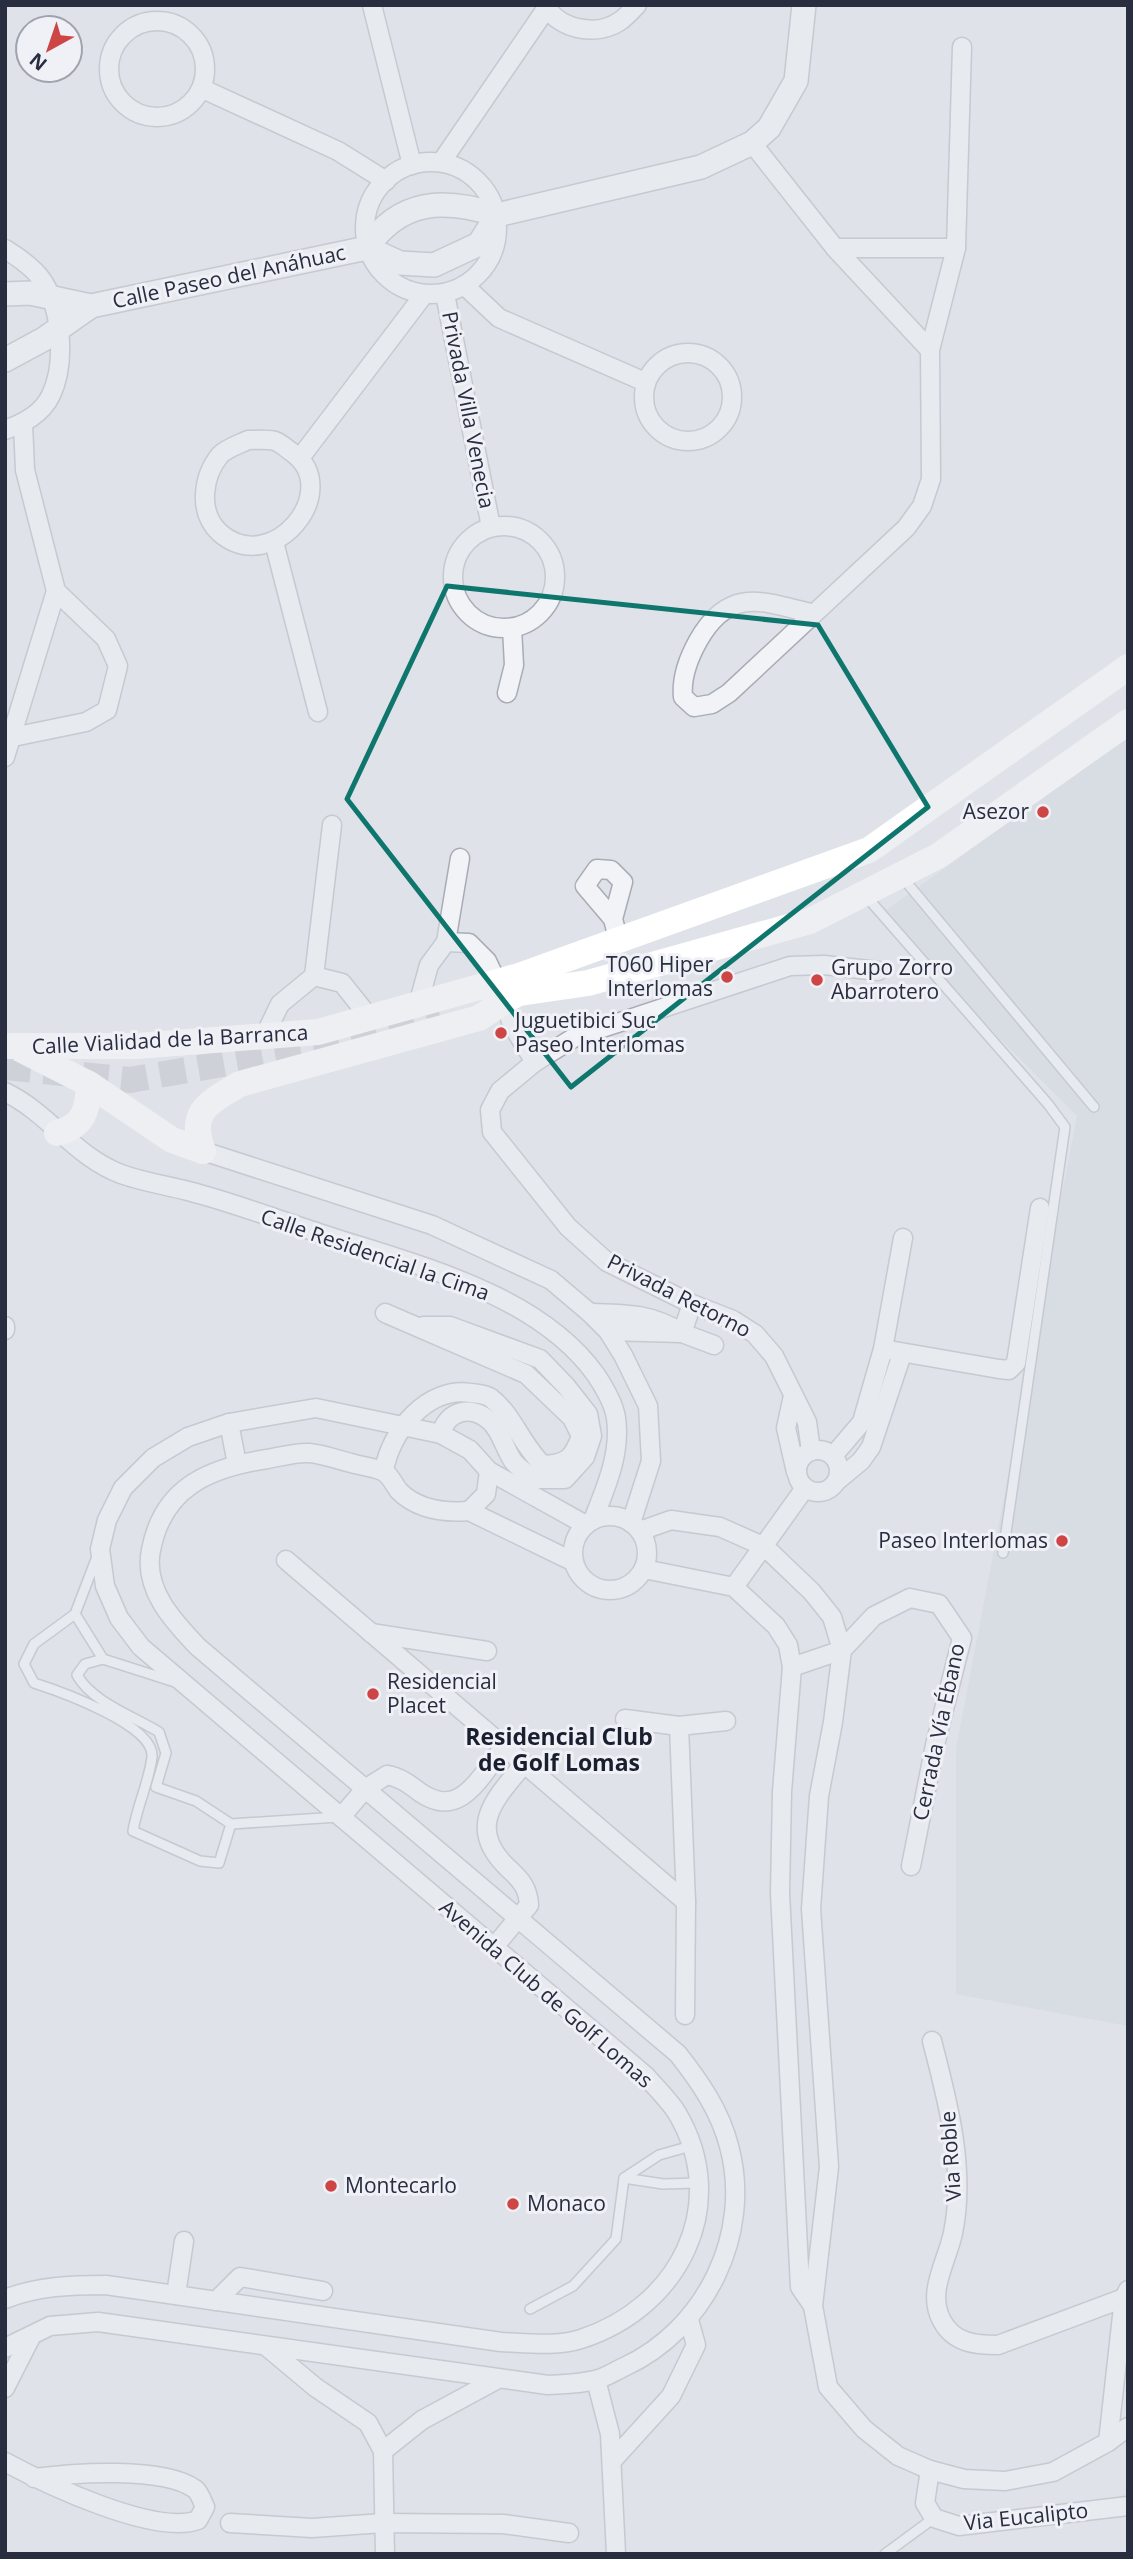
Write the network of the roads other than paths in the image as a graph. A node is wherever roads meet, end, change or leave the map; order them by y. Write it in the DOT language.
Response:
graph roads {
  1 [pos="372,5"];
  2 [pos="637,5"];
  3 [pos="804,5"];
  4 [pos="545,7"];
  5 [pos="962,47"];
  6 [pos="203,89"];
  7 [pos="752,143"];
  8 [pos="442,161"];
  9 [pos="412,165"];
  10 [pos="386,181"];
  11 [pos="497,215"];
  12 [pos="367,248"];
  13 [pos="835,248"];
  14 [pos="956,248"];
  15 [pos="5,249"];
  16 [pos="464,285"];
  17 [pos="5,294"];
  18 [pos="444,294"];
  19 [pos="423,296"];
  20 [pos="51,297"];
  21 [pos="91,306"];
  22 [pos="58,329"];
  23 [pos="930,350"];
  24 [pos="5,360"];
  25 [pos="645,382"];
  26 [pos="23,424"];
  27 [pos="5,430"];
  28 [pos="300,458"];
  29 [pos="491,527"];
  30 [pos="274,542"];
  31 [pos="56,591"];
  32 [pos="814,614"];
  33 [pos="512,628"];
  34 [pos="1128,667"];
  35 [pos="1128,689"];
  36 [pos="507,693"];
  37 [pos="318,712"];
  38 [pos="1127,724"];
  39 [pos="13,737"];
  40 [pos="5,757"];
  41 [pos="332,825"];
  42 [pos="891,835"];
  43 [pos="460,858"];
  44 [pos="901,875"];
  45 [pos="863,894"];
  46 [pos="616,930"];
  47 [pos="446,942"];
  48 [pos="878,971"];
  49 [pos="314,976"];
  50 [pos="508,991"];
  51 [pos="428,1009"];
  52 [pos="370,1018"];
  53 [pos="264,1037"];
  54 [pos="11,1047"];
  55 [pos="535,1062"];
  56 [pos="89,1084"];
  57 [pos="5,1093"];
  58 [pos="1094,1107"];
  59 [pos="57,1133"];
  60 [pos="203,1151"];
  61 [pos="1040,1208"];
  62 [pos="903,1238"];
  63 [pos="692,1304"];
  64 [pos="590,1312"];
  65 [pos="385,1313"];
  66 [pos="420,1326"];
  67 [pos="608,1331"];
  68 [pos="682,1333"];
  69 [pos="714,1345"];
  70 [pos="883,1349"];
  71 [pos="902,1354"];
  72 [pos="793,1396"];
  73 [pos="229,1423"];
  74 [pos="405,1425"];
  75 [pos="871,1426"];
  76 [pos="441,1434"];
  77 [pos="811,1451"];
  78 [pos="833,1456"];
  79 [pos="237,1464"];
  80 [pos="384,1471"];
  81 [pos="489,1471"];
  82 [pos="838,1480"];
  83 [pos="801,1484"];
  84 [pos="469,1511"];
  85 [pos="590,1522"];
  86 [pos="636,1527"];
  87 [pos="765,1547"];
  88 [pos="100,1549"];
  89 [pos="1003,1553"];
  90 [pos="286,1560"];
  91 [pos="574,1562"];
  92 [pos="644,1569"];
  93 [pos="734,1587"];
  94 [pos="75,1614"];
  95 [pos="371,1633"];
  96 [pos="842,1650"];
  97 [pos="487,1651"];
  98 [pos="103,1658"];
  99 [pos="792,1667"];
  100 [pos="182,1685"];
  101 [pos="625,1719"];
  102 [pos="726,1721"];
  103 [pos="679,1726"];
  104 [pos="504,1747"];
  105 [pos="524,1764"];
  106 [pos="144,1785"];
  107 [pos="156,1787"];
  108 [pos="365,1789"];
  109 [pos="341,1817"];
  110 [pos="232,1824"];
  111 [pos="911,1866"];
  112 [pos="686,1902"];
  113 [pos="520,1918"];
  114 [pos="494,1947"];
  115 [pos="685,2015"];
  116 [pos="932,2041"];
  117 [pos="691,2146"];
  118 [pos="624,2178"];
  119 [pos="698,2183"];
  120 [pos="184,2241"];
  121 [pos="323,2291"];
  122 [pos="1126,2294"];
  123 [pos="176,2295"];
  124 [pos="5,2299"];
  125 [pos="216,2301"];
  126 [pos="813,2306"];
  127 [pos="530,2309"];
  128 [pos="689,2320"];
  129 [pos="32,2335"];
  130 [pos="266,2346"];
  131 [pos="5,2348"];
  132 [pos="496,2380"];
  133 [pos="596,2380"];
  134 [pos="5,2388"];
  135 [pos="1128,2427"];
  136 [pos="1108,2442"];
  137 [pos="383,2451"];
  138 [pos="612,2460"];
  139 [pos="5,2462"];
  140 [pos="930,2470"];
  141 [pos="34,2477"];
  142 [pos="1128,2506"];
  143 [pos="934,2518"];
  144 [pos="229,2523"];
  145 [pos="383,2523"];
  146 [pos="569,2532"];
  147 [pos="385,2554"];
  148 [pos="617,2554"];
  149 [pos="885,2554"];
  1 -- 9 [label="street"];
  2 -- 4 [label="street"];
  3 -- 7 [label="street, Calle Paseo del Anáhuac"];
  4 -- 8 [label="street"];
  5 -- 14 [label="street"];
  6 -- 6 [label="street"];
  6 -- 10 [label="street"];
  7 -- 11 [label="street, Calle Paseo del Anáhuac"];
  7 -- 13 [label="street"];
  8 -- 9 [label="street"];
  8 -- 11 [label="street"];
  9 -- 10 [label="street"];
  10 -- 12 [label="street"];
  11 -- 12 [label="street, Calle Paseo del Anáhuac"];
  11 -- 12 [label="street, Calle Paseo del Anáhuac"];
  11 -- 16 [label="street"];
  12 -- 19 [label="street"];
  12 -- 21 [label="street, Calle Paseo del Anáhuac"];
  13 -- 14 [label="street"];
  13 -- 23 [label="street"];
  14 -- 23 [label="street"];
  15 -- 20 [label="street"];
  16 -- 18 [label="street"];
  16 -- 25 [label="street"];
  17 -- 20 [label="street"];
  18 -- 19 [label="street"];
  18 -- 29 [label="street, Privada Villa Venecia"];
  19 -- 28 [label="street"];
  20 -- 21 [label="street"];
  20 -- 22 [label="street"];
  21 -- 22 [label="street"];
  22 -- 24 [label="street"];
  22 -- 26 [label="street"];
  23 -- 32 [label="street"];
  25 -- 25 [label="street"];
  26 -- 27 [label="street"];
  26 -- 31 [label="street"];
  28 -- 30 [label="street"];
  28 -- 30 [label="street"];
  29 -- 33 [label="street, Privada Villa Venecia"];
  29 -- 33 [label="street, Privada Villa Venecia"];
  30 -- 37 [label="street"];
  31 -- 39 [label="street"];
  31 -- 39 [label="street"];
  32 -- 32 [label="street"];
  33 -- 36 [label="street"];
  34 -- 42 [label="main road, Calle Vialidad de la Barranca"];
  35 -- 42 [label="main road"];
  38 -- 44 [label="main road, Calle Vialidad de la Barranca"];
  39 -- 40 [label="street"];
  41 -- 49 [label="street"];
  42 -- 46 [label="main road, Calle Vialidad de la Barranca"];
  43 -- 47 [label="street"];
  44 -- 45 [label="main road, Calle Vialidad de la Barranca"];
  44 -- 58 [label="lane"];
  45 -- 50 [label="main road, Calle Vialidad de la Barranca"];
  45 -- 89 [label="lane"];
  46 -- 46 [label="street"];
  46 -- 50 [label="main road, Calle Vialidad de la Barranca"];
  47 -- 50 [label="street"];
  47 -- 51 [label="street"];
  48 -- 55 [label="street, Privada Retorno"];
  49 -- 52 [label="street"];
  49 -- 53 [label="street"];
  50 -- 51 [label="main road, Calle Vialidad de la Barranca"];
  50 -- 55 [label="street"];
  50 -- 60 [label="main road"];
  51 -- 52 [label="main road, Calle Vialidad de la Barranca"];
  52 -- 53 [label="main road, Calle Vialidad de la Barranca"];
  53 -- 54 [label="main road, Calle Vialidad de la Barranca"];
  54 -- 56 [label="main road"];
  55 -- 63 [label="street, Privada Retorno"];
  56 -- 59 [label="main road"];
  56 -- 60 [label="main road"];
  57 -- 59 [label="street, Calle Residencial la Cima"];
  59 -- 85 [label="street, Calle Residencial la Cima"];
  60 -- 64 [label="street, Calle Residencial la Cima"];
  61 -- 71 [label="street"];
  62 -- 70 [label="street"];
  63 -- 68 [label="street"];
  63 -- 72 [label="street, Privada Retorno"];
  64 -- 67 [label="street, Calle Residencial la Cima"];
  64 -- 68 [label="street"];
  65 -- 66 [label="street"];
  66 -- 74 [label="street"];
  66 -- 76 [label="street"];
  67 -- 68 [label="street"];
  67 -- 86 [label="street, Calle Residencial la Cima"];
  68 -- 69 [label="street"];
  70 -- 71 [label="street"];
  70 -- 75 [label="street"];
  71 -- 75 [label="street"];
  72 -- 77 [label="street, Privada Retorno"];
  72 -- 83 [label="street"];
  73 -- 74 [label="street, Avenida Club de Golf Lomas"];
  73 -- 79 [label="street"];
  73 -- 88 [label="street, Avenida Club de Golf Lomas"];
  74 -- 76 [label="street, Avenida Club de Golf Lomas"];
  74 -- 80 [label="street"];
  75 -- 78 [label="street"];
  75 -- 82 [label="street"];
  76 -- 81 [label="street, Avenida Club de Golf Lomas"];
  77 -- 78 [label="street"];
  77 -- 83 [label="street"];
  78 -- 82 [label="street"];
  79 -- 80 [label="street, Avenida Club de Golf Lomas"];
  79 -- 108 [label="street, Avenida Club de Golf Lomas"];
  80 -- 84 [label="street"];
  81 -- 84 [label="street"];
  81 -- 85 [label="street, Avenida Club de Golf Lomas"];
  82 -- 83 [label="street"];
  83 -- 87 [label="street"];
  84 -- 91 [label="street"];
  85 -- 86 [label="street"];
  85 -- 91 [label="street"];
  86 -- 87 [label="street"];
  86 -- 92 [label="street"];
  87 -- 93 [label="street"];
  87 -- 96 [label="street"];
  88 -- 94 [label="lane"];
  88 -- 100 [label="street, Avenida Club de Golf Lomas"];
  90 -- 95 [label="street"];
  91 -- 92 [label="street"];
  92 -- 93 [label="street"];
  93 -- 99 [label="street"];
  94 -- 98 [label="lane"];
  94 -- 106 [label="lane"];
  95 -- 97 [label="street"];
  95 -- 104 [label="street"];
  96 -- 99 [label="street, Cerrada Vía Ébano"];
  96 -- 111 [label="street, Cerrada Vía Ébano"];
  96 -- 126 [label="street"];
  98 -- 100 [label="lane"];
  98 -- 107 [label="lane"];
  99 -- 126 [label="street"];
  100 -- 109 [label="street, Avenida Club de Golf Lomas"];
  101 -- 103 [label="street"];
  102 -- 103 [label="street"];
  103 -- 112 [label="street"];
  104 -- 105 [label="street"];
  104 -- 108 [label="street"];
  105 -- 112 [label="street"];
  105 -- 113 [label="street"];
  106 -- 107 [label="lane"];
  106 -- 110 [label="lane"];
  107 -- 110 [label="lane"];
  108 -- 109 [label="street"];
  108 -- 113 [label="street, Avenida Club de Golf Lomas"];
  109 -- 110 [label="lane"];
  109 -- 114 [label="street, Avenida Club de Golf Lomas"];
  112 -- 115 [label="street"];
  113 -- 114 [label="street"];
  113 -- 128 [label="street, Avenida Club de Golf Lomas"];
  114 -- 117 [label="street, Avenida Club de Golf Lomas"];
  116 -- 122 [label="street, Via Roble"];
  117 -- 118 [label="lane"];
  117 -- 119 [label="street, Avenida Club de Golf Lomas"];
  118 -- 119 [label="lane"];
  118 -- 127 [label="lane"];
  119 -- 125 [label="street, Avenida Club de Golf Lomas"];
  120 -- 123 [label="street"];
  121 -- 125 [label="street"];
  122 -- 136 [label="street, Via Roble"];
  123 -- 124 [label="street, Avenida Club de Golf Lomas"];
  123 -- 125 [label="street, Avenida Club de Golf Lomas"];
  126 -- 140 [label="street"];
  128 -- 133 [label="street, Avenida Club de Golf Lomas"];
  128 -- 138 [label="street"];
  129 -- 130 [label="street, Avenida Club de Golf Lomas"];
  129 -- 131 [label="street, Avenida Club de Golf Lomas"];
  129 -- 134 [label="street"];
  130 -- 132 [label="street, Avenida Club de Golf Lomas"];
  130 -- 137 [label="street"];
  132 -- 133 [label="street, Avenida Club de Golf Lomas"];
  132 -- 137 [label="street"];
  133 -- 138 [label="street"];
  135 -- 136 [label="street"];
  136 -- 140 [label="street"];
  137 -- 145 [label="street"];
  138 -- 148 [label="street"];
  139 -- 141 [label="street"];
  140 -- 143 [label="street, Via Eucalipto"];
  141 -- 141 [label="street"];
  142 -- 143 [label="street, Via Eucalipto"];
  143 -- 149 [label="lane"];
  144 -- 145 [label="street"];
  145 -- 146 [label="street"];
  145 -- 147 [label="street"];
}
